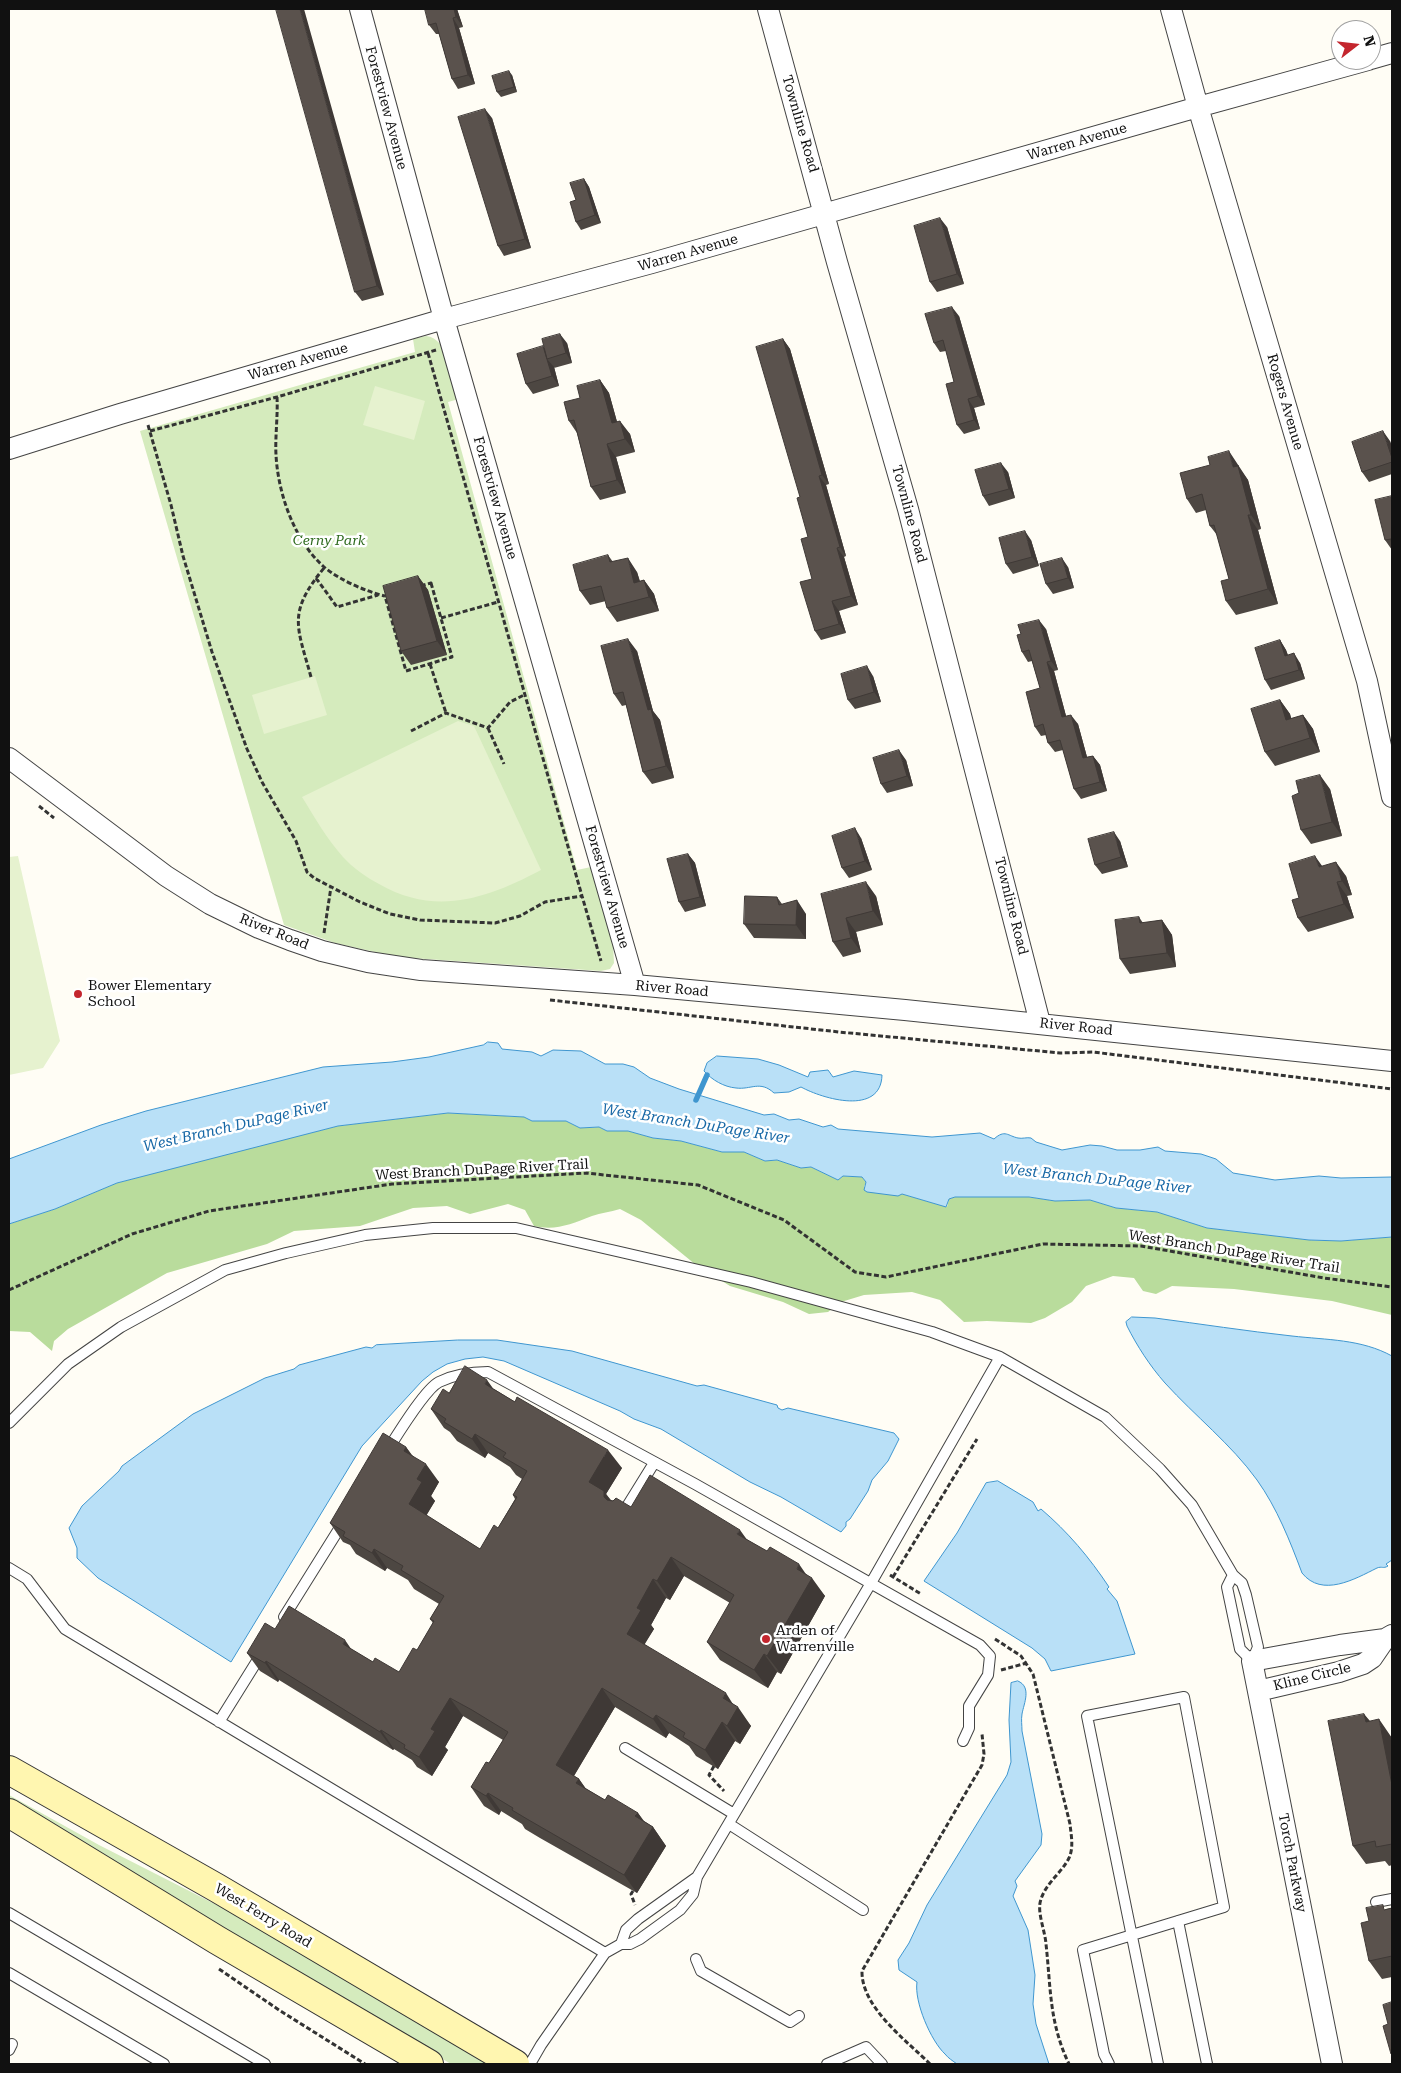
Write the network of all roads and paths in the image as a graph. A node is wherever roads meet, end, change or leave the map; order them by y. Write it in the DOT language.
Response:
graph roads {
  1 [pos="360,9"];
  2 [pos="768,9"];
  3 [pos="1171,9"];
  4 [pos="1333,70"];
  5 [pos="1198,107"];
  6 [pos="825,214"];
  7 [pos="444,319"];
  8 [pos="451,343"];
  9 [pos="428,353"];
  10 [pos="278,397"];
  11 [pos="143,407"];
  12 [pos="150,431"];
  13 [pos="9,449"];
  14 [pos="324,568"];
  15 [pos="316,578"];
  16 [pos="378,595"];
  17 [pos="385,596"];
  18 [pos="498,602"];
  19 [pos="441,618"];
  20 [pos="430,664"];
  21 [pos="311,677"];
  22 [pos="524,695"];
  23 [pos="446,713"];
  24 [pos="488,728"];
  25 [pos="412,731"];
  26 [pos="9,758"];
  27 [pos="504,764"];
  28 [pos="1392,797"];
  29 [pos="331,887"];
  30 [pos="582,896"];
  31 [pos="322,951"];
  32 [pos="601,961"];
  33 [pos="635,985"];
  34 [pos="1040,1022"];
  35 [pos="1392,1061"];
  36 [pos="1392,1287"];
  37 [pos="9,1290"];
  38 [pos="1000,1357"];
  39 [pos="9,1423"];
  40 [pos="977,1439"];
  41 [pos="380,1462"];
  42 [pos="654,1462"];
  43 [pos="349,1513"];
  44 [pos="623,1513"];
  45 [pos="9,1568"];
  46 [pos="1233,1575"];
  47 [pos="871,1583"];
  48 [pos="891,1583"];
  49 [pos="281,1623"];
  50 [pos="990,1636"];
  51 [pos="270,1640"];
  52 [pos="1390,1641"];
  53 [pos="1252,1662"];
  54 [pos="1027,1663"];
  55 [pos="1001,1670"];
  56 [pos="1258,1691"];
  57 [pos="219,1722"];
  58 [pos="981,1728"];
  59 [pos="963,1741"];
  60 [pos="625,1748"];
  61 [pos="714,1766"];
  62 [pos="9,1770"];
  63 [pos="730,1796"];
  64 [pos="9,1813"];
  65 [pos="734,1814"];
  66 [pos="729,1824"];
  67 [pos="697,1877"];
  68 [pos="633,1891"];
  69 [pos="1392,1899"];
  70 [pos="1376,1902"];
  71 [pos="635,1906"];
  72 [pos="863,1910"];
  73 [pos="9,1913"];
  74 [pos="1178,1921"];
  75 [pos="1131,1935"];
  76 [pos="621,1944"];
  77 [pos="605,1953"];
  78 [pos="696,1960"];
  79 [pos="218,1969"];
  80 [pos="9,1973"];
  81 [pos="799,2016"];
  82 [pos="250,2061"];
  83 [pos="164,2064"];
  84 [pos="265,2064"];
  85 [pos="365,2064"];
  86 [pos="429,2064"];
  87 [pos="515,2064"];
  88 [pos="530,2064"];
  89 [pos="827,2064"];
  90 [pos="882,2064"];
  91 [pos="930,2064"];
  92 [pos="1070,2064"];
  93 [pos="1109,2064"];
  94 [pos="1158,2064"];
  95 [pos="1207,2064"];
  96 [pos="1332,2064"];
  1 -- 7 [label="street, Forestview Avenue"];
  2 -- 6 [label="street, Townline Road"];
  3 -- 5 [label="street, Rogers Avenue"];
  4 -- 5 [label="street, Warren Avenue"];
  5 -- 6 [label="street, Warren Avenue"];
  5 -- 28 [label="street, Rogers Avenue"];
  6 -- 7 [label="street, Warren Avenue"];
  6 -- 34 [label="street, Townline Road"];
  7 -- 8 [label="street, Forestview Avenue"];
  7 -- 11 [label="street, Warren Avenue"];
  8 -- 9 [label="path"];
  8 -- 33 [label="street, Forestview Avenue"];
  9 -- 10 [label="path"];
  9 -- 18 [label="path"];
  10 -- 12 [label="path"];
  10 -- 14 [label="path"];
  11 -- 12 [label="path"];
  11 -- 13 [label="street, Warren Avenue"];
  12 -- 29 [label="path"];
  14 -- 15 [label="path"];
  14 -- 16 [label="path"];
  15 -- 16 [label="path"];
  15 -- 21 [label="path"];
  16 -- 17 [label="path"];
  17 -- 19 [label="path"];
  17 -- 20 [label="path"];
  18 -- 19 [label="path"];
  18 -- 22 [label="path"];
  19 -- 20 [label="path"];
  20 -- 23 [label="path"];
  22 -- 24 [label="path"];
  22 -- 30 [label="path"];
  23 -- 24 [label="path"];
  23 -- 25 [label="path"];
  24 -- 27 [label="path"];
  26 -- 31 [label="street, River Road"];
  29 -- 30 [label="path"];
  29 -- 31 [label="path"];
  30 -- 32 [label="path"];
  31 -- 33 [label="street, River Road"];
  33 -- 34 [label="street, River Road"];
  34 -- 35 [label="street, River Road"];
  36 -- 37 [label="path, West Branch DuPage River Trail"];
  38 -- 39 [label="lane"];
  38 -- 46 [label="lane"];
  38 -- 47 [label="lane"];
  40 -- 48 [label="path"];
  41 -- 42 [label="lane"];
  42 -- 44 [label="lane"];
  42 -- 47 [label="lane"];
  43 -- 49 [label="lane"];
  45 -- 57 [label="lane"];
  46 -- 53 [label="lane"];
  46 -- 53 [label="lane"];
  47 -- 59 [label="lane"];
  47 -- 65 [label="lane"];
  50 -- 54 [label="path"];
  51 -- 57 [label="lane"];
  52 -- 53 [label="street, Kline Circle"];
  52 -- 56 [label="street, Kline Circle"];
  53 -- 56 [label="street, Torch Parkway"];
  54 -- 55 [label="path"];
  54 -- 92 [label="path"];
  56 -- 96 [label="street, Torch Parkway"];
  57 -- 77 [label="lane"];
  58 -- 91 [label="path"];
  60 -- 65 [label="lane"];
  61 -- 63 [label="path"];
  62 -- 87 [label="main road, West Ferry Road"];
  64 -- 86 [label="main road"];
  65 -- 66 [label="lane"];
  66 -- 67 [label="lane"];
  66 -- 72 [label="lane"];
  67 -- 76 [label="lane"];
  67 -- 76 [label="lane"];
  68 -- 71 [label="path"];
  69 -- 70 [label="lane"];
  73 -- 82 [label="lane"];
  74 -- 75 [label="lane"];
  74 -- 75 [label="lane"];
  74 -- 95 [label="lane"];
  75 -- 93 [label="lane"];
  75 -- 94 [label="lane"];
  76 -- 77 [label="lane"];
  77 -- 88 [label="lane"];
  78 -- 81 [label="lane"];
  79 -- 85 [label="path"];
  80 -- 83 [label="lane"];
  82 -- 84 [label="lane"];
  89 -- 90 [label="lane"];
}
